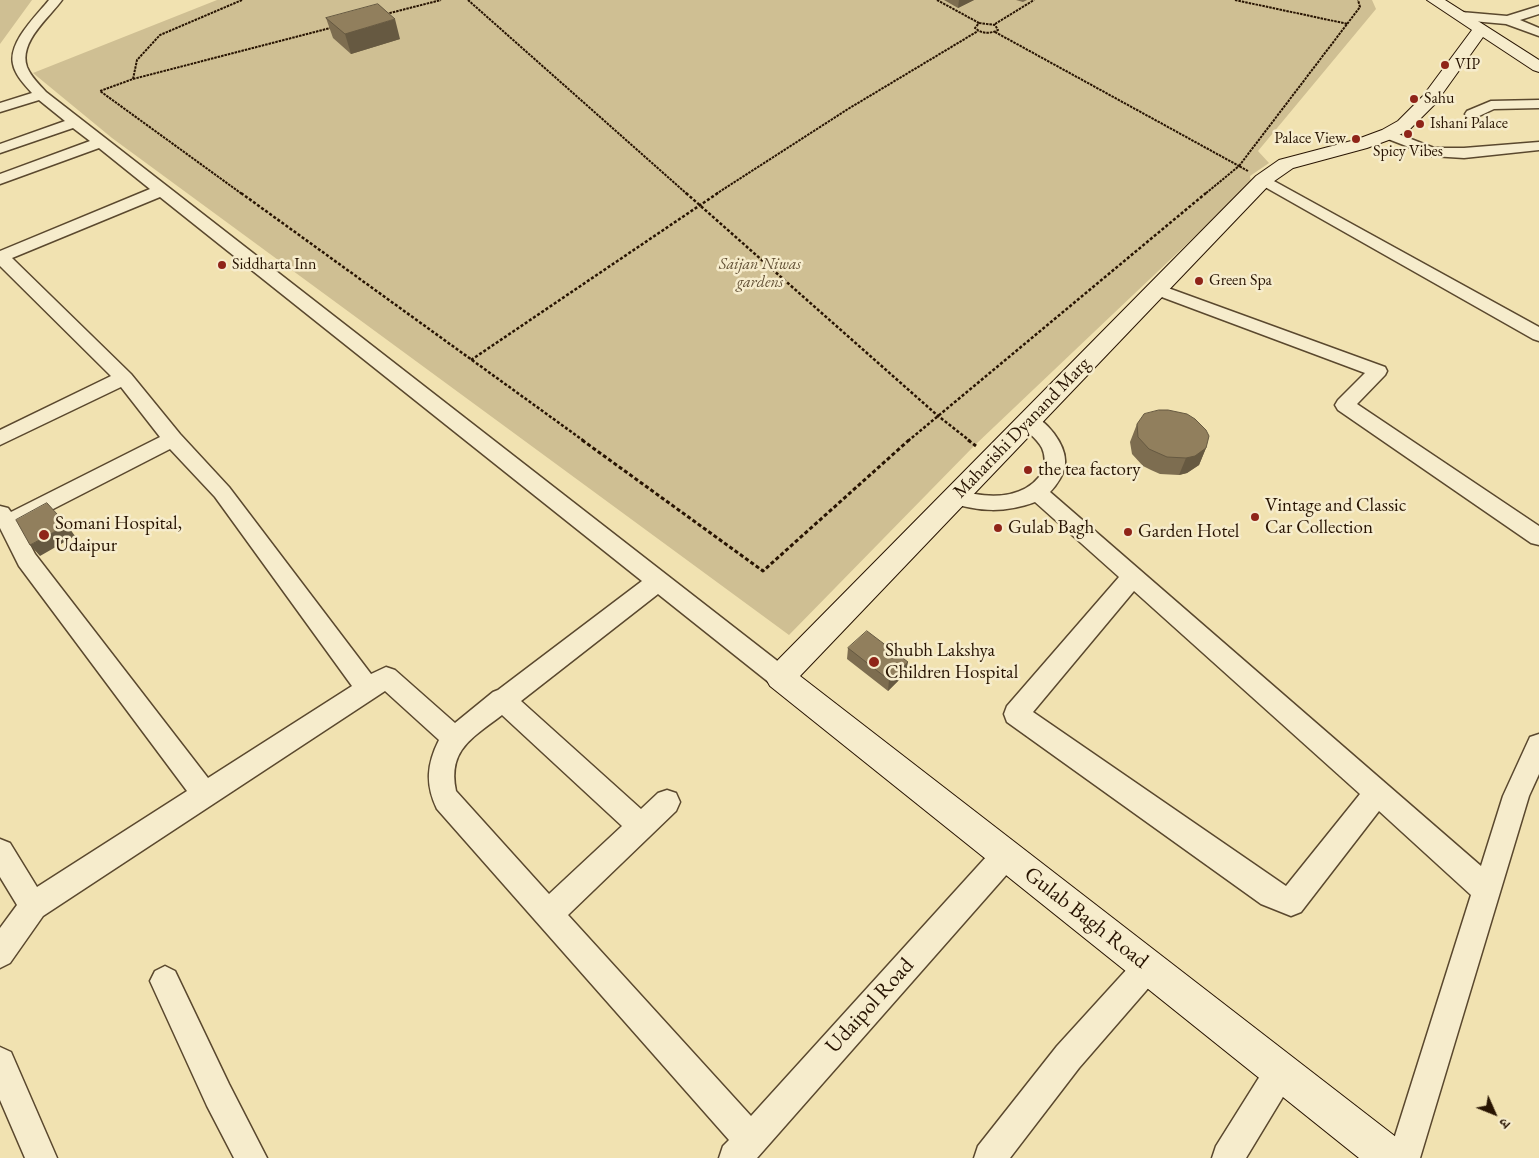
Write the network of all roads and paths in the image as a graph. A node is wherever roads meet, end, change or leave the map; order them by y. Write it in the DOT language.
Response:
graph roads {
  1 [pos="56,0"];
  2 [pos="242,0"];
  3 [pos="441,0"];
  4 [pos="468,0"];
  5 [pos="937,0"];
  6 [pos="1034,0"];
  7 [pos="1235,0"];
  8 [pos="1251,0"];
  9 [pos="1358,0"];
  10 [pos="1435,0"];
  11 [pos="1248,3"];
  12 [pos="1539,10"];
  13 [pos="383,15"];
  14 [pos="1460,16"];
  15 [pos="1508,20"];
  16 [pos="979,23"];
  17 [pos="994,24"];
  18 [pos="1348,24"];
  19 [pos="335,27"];
  20 [pos="1481,29"];
  21 [pos="978,31"];
  22 [pos="995,32"];
  23 [pos="1539,32"];
  24 [pos="1539,67"];
  25 [pos="133,79"];
  26 [pos="41,95"];
  27 [pos="1539,104"];
  28 [pos="0,108"];
  29 [pos="1472,114"];
  30 [pos="76,122"];
  31 [pos="1388,134"];
  32 [pos="101,142"];
  33 [pos="1539,146"];
  34 [pos="0,149"];
  35 [pos="1240,166"];
  36 [pos="0,179"];
  37 [pos="1263,180"];
  38 [pos="162,190"];
  39 [pos="699,204"];
  40 [pos="1,257"];
  41 [pos="1157,289"];
  42 [pos="1539,335"];
  43 [pos="471,360"];
  44 [pos="124,378"];
  45 [pos="937,415"];
  46 [pos="1029,421"];
  47 [pos="0,438"];
  48 [pos="173,439"];
  49 [pos="992,459"];
  50 [pos="1037,492"];
  51 [pos="956,496"];
  52 [pos="4,518"];
  53 [pos="1539,537"];
  54 [pos="1133,576"];
  55 [pos="658,581"];
  56 [pos="780,677"];
  57 [pos="368,689"];
  58 [pos="502,699"];
  59 [pos="454,738"];
  60 [pos="1539,745"];
  61 [pos="1377,793"];
  62 [pos="205,794"];
  63 [pos="667,802"];
  64 [pos="641,826"];
  65 [pos="0,852"];
  66 [pos="1006,855"];
  67 [pos="1487,890"];
  68 [pos="33,906"];
  69 [pos="549,913"];
  70 [pos="0,953"];
  71 [pos="1148,967"];
  72 [pos="165,981"];
  73 [pos="0,1063"];
  74 [pos="1281,1071"];
  75 [pos="743,1149"];
  76 [pos="41,1158"];
  77 [pos="251,1158"];
  78 [pos="990,1158"];
  79 [pos="1228,1158"];
  80 [pos="1391,1158"];
  81 [pos="1404,1158"];
  1 -- 26 [label="street"];
  2 -- 25 [label="path"];
  3 -- 13 [label="path"];
  4 -- 39 [label="path"];
  5 -- 16 [label="path"];
  6 -- 17 [label="path"];
  7 -- 11 [label="path"];
  8 -- 11 [label="path"];
  9 -- 18 [label="path"];
  10 -- 14 [label="main road"];
  11 -- 18 [label="path"];
  12 -- 15 [label="street"];
  14 -- 15 [label="street"];
  14 -- 20 [label="main road"];
  15 -- 23 [label="street"];
  16 -- 17 [label="path"];
  16 -- 21 [label="path"];
  17 -- 22 [label="path"];
  18 -- 35 [label="path"];
  19 -- 25 [label="path"];
  20 -- 24 [label="main road"];
  20 -- 31 [label="main road, Maharishi Dyanand Marg"];
  21 -- 22 [label="path"];
  21 -- 39 [label="path"];
  22 -- 35 [label="path"];
  25 -- 43 [label="path"];
  26 -- 28 [label="street"];
  26 -- 30 [label="street"];
  27 -- 29 [label="street"];
  30 -- 32 [label="street"];
  30 -- 34 [label="street"];
  31 -- 33 [label="street"];
  31 -- 37 [label="main road, Maharishi Dyanand Marg"];
  32 -- 36 [label="street"];
  32 -- 38 [label="street"];
  35 -- 45 [label="path"];
  37 -- 41 [label="main road, Maharishi Dyanand Marg"];
  37 -- 42 [label="street"];
  38 -- 40 [label="street"];
  38 -- 55 [label="street"];
  39 -- 43 [label="path"];
  39 -- 45 [label="path"];
  40 -- 44 [label="street"];
  41 -- 46 [label="main road, Maharishi Dyanand Marg"];
  41 -- 53 [label="street"];
  43 -- 45 [label="path"];
  44 -- 47 [label="street"];
  44 -- 48 [label="street"];
  45 -- 49 [label="path"];
  46 -- 49 [label="main road, Maharishi Dyanand Marg"];
  46 -- 50 [label="street"];
  48 -- 52 [label="street"];
  48 -- 57 [label="street"];
  49 -- 51 [label="main road, Maharishi Dyanand Marg"];
  50 -- 51 [label="street"];
  50 -- 54 [label="street"];
  51 -- 56 [label="main road, Maharishi Dyanand Marg"];
  52 -- 62 [label="street"];
  54 -- 61 [label="street"];
  54 -- 61 [label="street"];
  55 -- 56 [label="street"];
  55 -- 58 [label="street"];
  56 -- 66 [label="main road, Gulab Bagh Road"];
  57 -- 59 [label="street"];
  57 -- 62 [label="street"];
  58 -- 59 [label="street"];
  58 -- 64 [label="street"];
  59 -- 69 [label="street"];
  60 -- 67 [label="street"];
  61 -- 67 [label="street"];
  62 -- 68 [label="street"];
  63 -- 64 [label="street"];
  64 -- 69 [label="street"];
  65 -- 68 [label="street"];
  66 -- 71 [label="main road, Gulab Bagh Road"];
  66 -- 75 [label="street, Udaipol Road"];
  67 -- 81 [label="street"];
  68 -- 70 [label="street"];
  69 -- 75 [label="street"];
  71 -- 74 [label="main road, Gulab Bagh Road"];
  71 -- 78 [label="street"];
  72 -- 77 [label="street"];
  73 -- 76 [label="street"];
  74 -- 79 [label="street"];
  74 -- 80 [label="main road, Gulab Bagh Road"];
}
